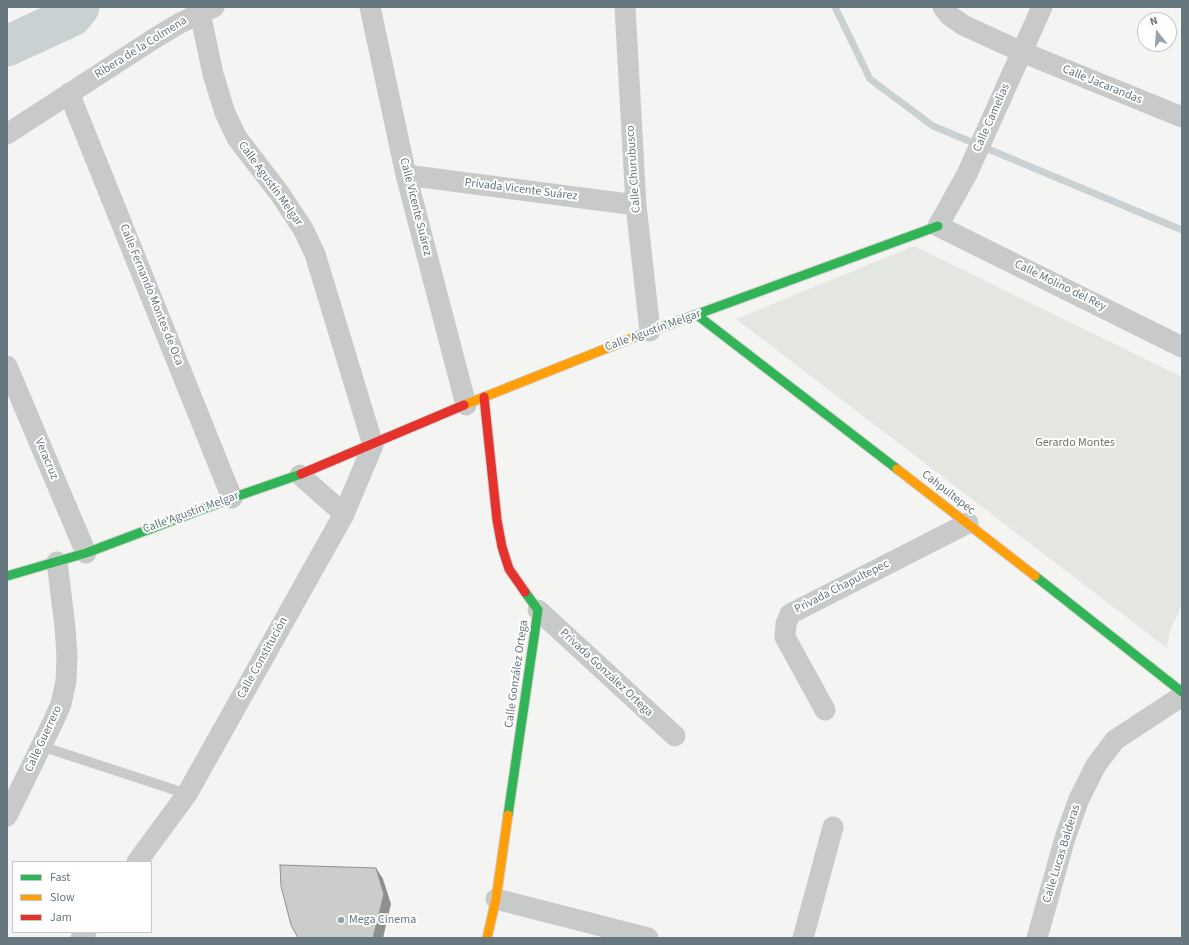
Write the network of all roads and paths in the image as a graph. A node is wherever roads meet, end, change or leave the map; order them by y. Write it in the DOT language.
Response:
graph roads {
  1 [pos="370,7"];
  2 [pos="625,7"];
  3 [pos="943,7"];
  4 [pos="1042,7"];
  5 [pos="207,10"];
  6 [pos="1022,52"];
  7 [pos="69,93"];
  8 [pos="1182,117"];
  9 [pos="7,134"];
  10 [pos="406,174"];
  11 [pos="636,205"];
  12 [pos="938,226"];
  13 [pos="697,315"];
  14 [pos="650,331"];
  15 [pos="1182,346"];
  16 [pos="7,366"];
  17 [pos="475,401"];
  18 [pos="373,445"];
  19 [pos="300,475"];
  20 [pos="232,498"];
  21 [pos="344,514"];
  22 [pos="968,523"];
  23 [pos="86,552"];
  24 [pos="57,562"];
  25 [pos="7,576"];
  26 [pos="538,610"];
  27 [pos="1182,692"];
  28 [pos="1182,696"];
  29 [pos="825,710"];
  30 [pos="675,736"];
  31 [pos="41,746"];
  32 [pos="187,794"];
  33 [pos="7,816"];
  34 [pos="833,827"];
  35 [pos="138,861"];
  36 [pos="496,899"];
  37 [pos="487,938"];
  38 [pos="648,938"];
  39 [pos="802,938"];
  40 [pos="1037,938"];
  1 -- 10 [label="street, Calle Vicente Suárez"];
  2 -- 11 [label="street, Calle Churubusco"];
  3 -- 6 [label="street, Calle Jacarandas"];
  4 -- 6 [label="street, Calle Camelias"];
  5 -- 7 [label="street, Ribera de la Colmena"];
  5 -- 18 [label="street, Calle Agustín Melgar"];
  6 -- 8 [label="street, Calle Jacarandas"];
  6 -- 12 [label="street, Calle Camelias"];
  7 -- 9 [label="street, Ribera de la Colmena"];
  7 -- 20 [label="street, Calle Fernando Montes de Oca"];
  10 -- 11 [label="street, Privada Vicente Suárez"];
  10 -- 17 [label="street, Calle Vicente Suárez"];
  11 -- 14 [label="street, Calle Churubusco"];
  12 -- 13 [label="street, Calle Agustín Melgar"];
  12 -- 15 [label="street, Calle Molino del Rey"];
  13 -- 14 [label="street, Calle Agustín Melgar"];
  13 -- 22 [label="street, Cahpultepec"];
  14 -- 17 [label="street, Calle Agustín Melgar"];
  16 -- 23 [label="street, Veracruz"];
  17 -- 18 [label="street, Calle Agustín Melgar"];
  17 -- 26 [label="street, Calle González Ortega"];
  18 -- 19 [label="street, Calle Agustín Melgar"];
  18 -- 21 [label="street, Calle Constitución"];
  19 -- 20 [label="street, Calle Agustín Melgar"];
  19 -- 21 [label="street"];
  20 -- 23 [label="street, Calle Agustín Melgar"];
  21 -- 32 [label="street, Calle Constitución"];
  22 -- 27 [label="street, Cahpultepec"];
  22 -- 29 [label="street, Privada Chapultepec"];
  23 -- 24 [label="street, Calle Agustín Melgar"];
  24 -- 25 [label="street, Calle Agustín Melgar"];
  24 -- 31 [label="street, Calle Guerrero"];
  26 -- 30 [label="street, Privada González Ortega"];
  26 -- 36 [label="street, Calle González Ortega"];
  28 -- 40 [label="street, Calle Lucas Balderas"];
  31 -- 32 [label="lane"];
  31 -- 33 [label="street, Calle Guerrero"];
  32 -- 35 [label="street, Calle Constitución"];
  34 -- 39 [label="street"];
  36 -- 37 [label="street, Calle González Ortega"];
  36 -- 38 [label="street"];
}
